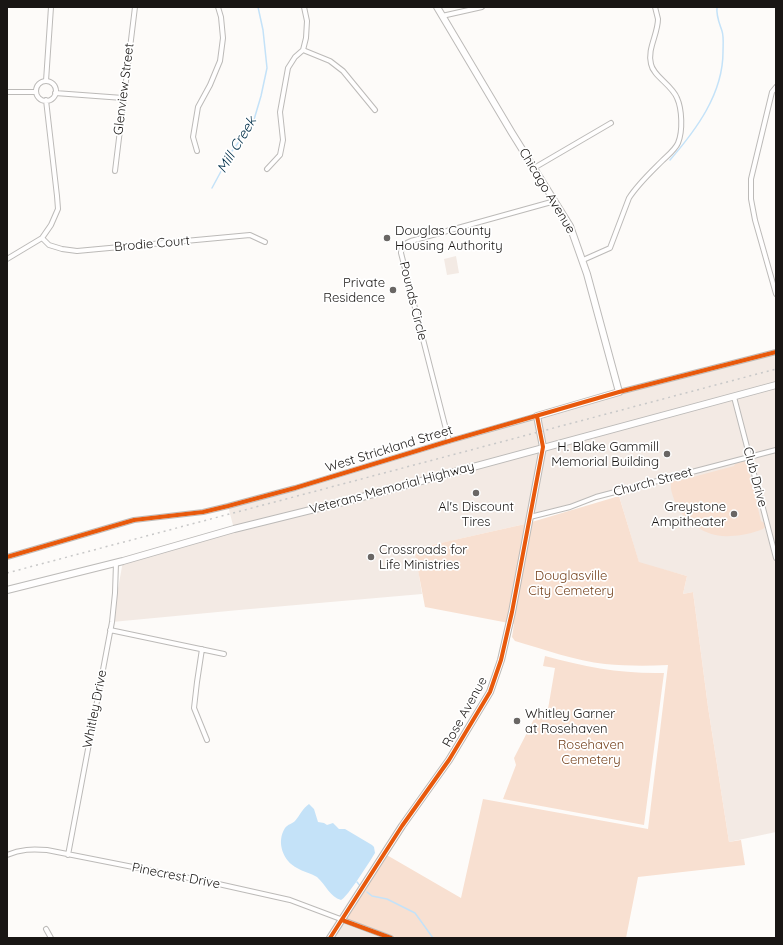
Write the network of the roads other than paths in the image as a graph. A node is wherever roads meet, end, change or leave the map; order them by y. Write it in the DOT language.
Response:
graph roads {
  1 [pos="51,7"];
  2 [pos="134,7"];
  3 [pos="218,7"];
  4 [pos="304,7"];
  5 [pos="437,7"];
  6 [pos="482,7"];
  7 [pos="655,7"];
  8 [pos="441,16"];
  9 [pos="303,50"];
  10 [pos="46,81"];
  11 [pos="776,87"];
  12 [pos="7,92"];
  13 [pos="36,92"];
  14 [pos="55,93"];
  15 [pos="123,98"];
  16 [pos="46,100"];
  17 [pos="375,110"];
  18 [pos="611,123"];
  19 [pos="197,151"];
  20 [pos="534,168"];
  21 [pos="267,169"];
  22 [pos="115,171"];
  23 [pos="555,201"];
  24 [pos="42,238"];
  25 [pos="265,242"];
  26 [pos="7,259"];
  27 [pos="583,260"];
  28 [pos="776,294"];
  29 [pos="776,352"];
  30 [pos="776,386"];
  31 [pos="619,392"];
  32 [pos="734,397"];
  33 [pos="537,416"];
  34 [pos="449,441"];
  35 [pos="543,447"];
  36 [pos="776,450"];
  37 [pos="750,457"];
  38 [pos="530,517"];
  39 [pos="776,530"];
  40 [pos="770,531"];
  41 [pos="7,557"];
  42 [pos="776,558"];
  43 [pos="116,563"];
  44 [pos="7,590"];
  45 [pos="110,630"];
  46 [pos="202,649"];
  47 [pos="224,654"];
  48 [pos="206,740"];
  49 [pos="7,855"];
  50 [pos="68,855"];
  51 [pos="342,920"];
  52 [pos="46,929"];
  53 [pos="51,938"];
  54 [pos="330,938"];
  55 [pos="391,938"];
  1 -- 10 [label="street"];
  2 -- 15 [label="street, Glenview Street"];
  3 -- 19 [label="street"];
  4 -- 9 [label="street"];
  5 -- 8 [label="street, Chicago Avenue"];
  6 -- 8 [label="street"];
  7 -- 27 [label="street"];
  8 -- 20 [label="street, Chicago Avenue"];
  9 -- 17 [label="street"];
  9 -- 21 [label="street"];
  10 -- 13 [label="street"];
  10 -- 14 [label="street"];
  11 -- 28 [label="street"];
  12 -- 13 [label="street"];
  13 -- 16 [label="street"];
  14 -- 15 [label="street"];
  14 -- 16 [label="street"];
  15 -- 22 [label="street, Glenview Street"];
  16 -- 24 [label="street"];
  18 -- 20 [label="street"];
  20 -- 23 [label="street, Chicago Avenue"];
  23 -- 27 [label="street, Chicago Avenue"];
  23 -- 34 [label="street, Pounds Circle"];
  24 -- 25 [label="street, Brodie Court"];
  24 -- 26 [label="street"];
  27 -- 31 [label="street, Chicago Avenue"];
  29 -- 31 [label="street, West Strickland Street"];
  30 -- 32 [label="street, Veterans Memorial Highway"];
  31 -- 33 [label="street, West Strickland Street"];
  32 -- 35 [label="street, Veterans Memorial Highway"];
  32 -- 37 [label="street, Club Drive"];
  33 -- 34 [label="street, West Strickland Street"];
  33 -- 35 [label="street, Rose Avenue"];
  34 -- 41 [label="street, West Strickland Street"];
  35 -- 38 [label="street, Rose Avenue"];
  35 -- 43 [label="street, Veterans Memorial Highway"];
  36 -- 37 [label="street, Church Street"];
  37 -- 38 [label="street, Church Street"];
  37 -- 40 [label="street, Club Drive"];
  38 -- 51 [label="street, Rose Avenue"];
  39 -- 40 [label="street"];
  40 -- 42 [label="street, Club Drive"];
  43 -- 44 [label="street, Veterans Memorial Highway"];
  43 -- 45 [label="street, Whitley Drive"];
  45 -- 46 [label="street"];
  45 -- 50 [label="street, Whitley Drive"];
  46 -- 47 [label="street"];
  46 -- 48 [label="street"];
  49 -- 50 [label="street, Pinecrest Drive"];
  50 -- 51 [label="street, Pinecrest Drive"];
  51 -- 54 [label="street, Rose Avenue"];
  51 -- 55 [label="street, Pinecrest Drive"];
  52 -- 53 [label="street"];
}
